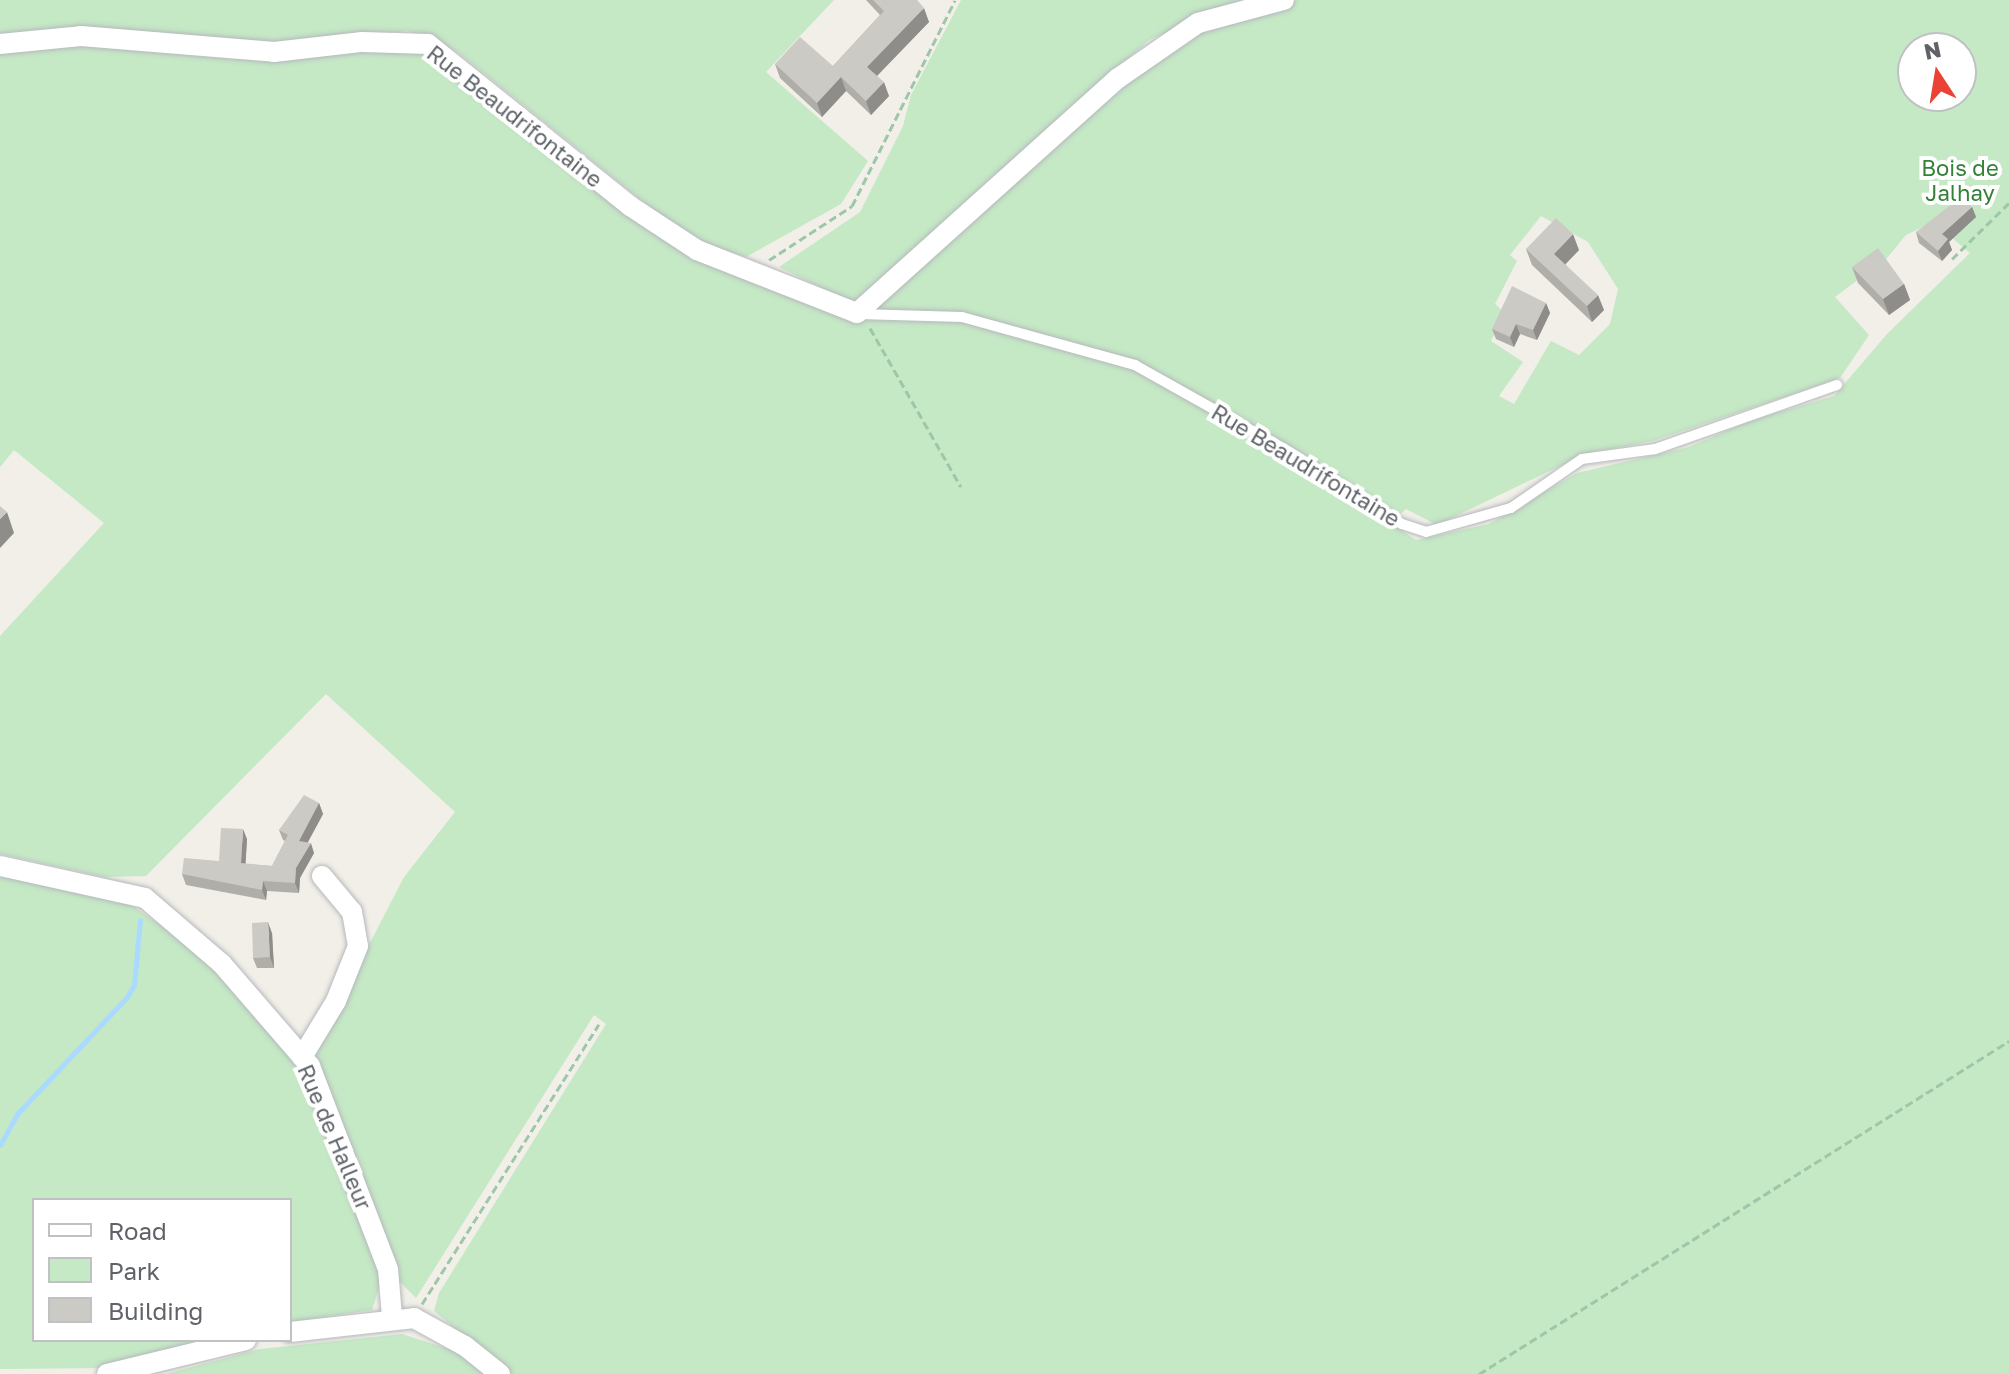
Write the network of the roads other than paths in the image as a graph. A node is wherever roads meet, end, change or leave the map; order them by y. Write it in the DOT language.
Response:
graph roads {
  1 [pos="1284,0"];
  2 [pos="0,44"];
  3 [pos="857,313"];
  4 [pos="1837,385"];
  5 [pos="0,866"];
  6 [pos="322,876"];
  7 [pos="302,1057"];
  8 [pos="392,1317"];
  9 [pos="292,1332"];
  10 [pos="238,1342"];
  11 [pos="107,1374"];
  12 [pos="500,1374"];
  1 -- 3 [label="street"];
  2 -- 3 [label="street, Rue Beaudrifontaine"];
  3 -- 4 [label="lane, Rue Beaudrifontaine"];
  5 -- 7 [label="street, Rue de Halleur"];
  6 -- 7 [label="street"];
  7 -- 8 [label="street, Rue de Halleur"];
  8 -- 9 [label="street"];
  8 -- 12 [label="street"];
  10 -- 11 [label="street"];
}
